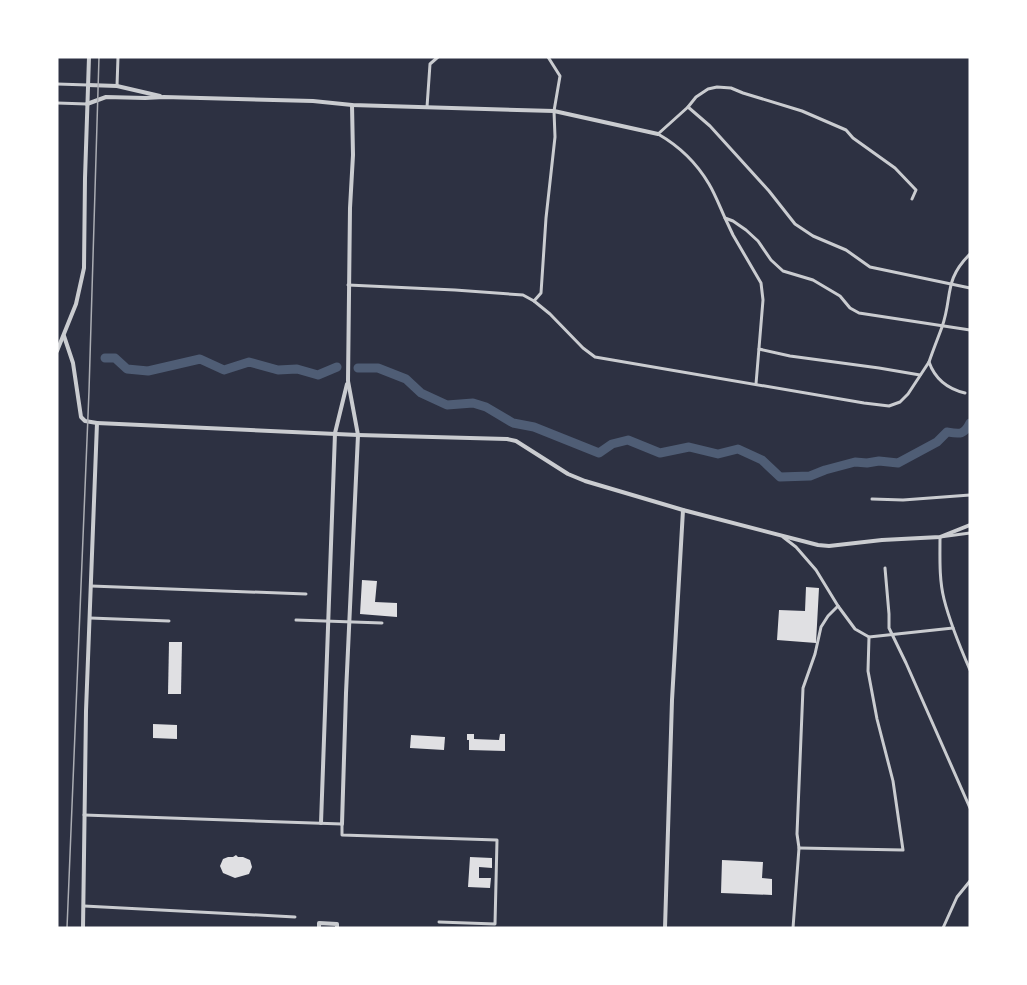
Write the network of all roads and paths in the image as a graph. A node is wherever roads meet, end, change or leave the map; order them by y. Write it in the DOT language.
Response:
graph roads {
  1 [pos="89,57"];
  2 [pos="118,57"];
  3 [pos="438,57"];
  4 [pos="548,57"];
  5 [pos="57,84"];
  6 [pos="88,85"];
  7 [pos="117,86"];
  8 [pos="164,97"];
  9 [pos="57,103"];
  10 [pos="87,104"];
  11 [pos="352,105"];
  12 [pos="427,108"];
  13 [pos="688,108"];
  14 [pos="554,111"];
  15 [pos="658,134"];
  16 [pos="912,199"];
  17 [pos="725,218"];
  18 [pos="970,254"];
  19 [pos="950,283"];
  20 [pos="348,285"];
  21 [pos="970,288"];
  22 [pos="534,301"];
  23 [pos="942,326"];
  24 [pos="970,330"];
  25 [pos="64,336"];
  26 [pos="759,349"];
  27 [pos="57,351"];
  28 [pos="929,362"];
  29 [pos="920,375"];
  30 [pos="348,381"];
  31 [pos="756,384"];
  32 [pos="965,393"];
  33 [pos="97,423"];
  34 [pos="335,434"];
  35 [pos="358,435"];
  36 [pos="970,495"];
  37 [pos="872,499"];
  38 [pos="683,510"];
  39 [pos="970,525"];
  40 [pos="970,533"];
  41 [pos="782,535"];
  42 [pos="940,537"];
  43 [pos="885,568"];
  44 [pos="91,586"];
  45 [pos="306,594"];
  46 [pos="838,606"];
  47 [pos="90,618"];
  48 [pos="296,620"];
  49 [pos="169,621"];
  50 [pos="328,621"];
  51 [pos="350,621"];
  52 [pos="382,623"];
  53 [pos="953,628"];
  54 [pos="893,635"];
  55 [pos="869,637"];
  56 [pos="970,670"];
  57 [pos="970,808"];
  58 [pos="84,815"];
  59 [pos="321,823"];
  60 [pos="342,824"];
  61 [pos="799,848"];
  62 [pos="970,881"];
  63 [pos="84,906"];
  64 [pos="295,917"];
  65 [pos="439,922"];
  66 [pos="83,928"];
  67 [pos="319,928"];
  68 [pos="337,928"];
  69 [pos="665,928"];
  70 [pos="793,928"];
  71 [pos="943,928"];
  1 -- 6 [label="street"];
  2 -- 7 [label="street"];
  3 -- 12 [label="street"];
  4 -- 14 [label="street"];
  5 -- 6 [label="street"];
  6 -- 7 [label="street"];
  6 -- 10 [label="street"];
  7 -- 8 [label="street"];
  8 -- 10 [label="street"];
  8 -- 11 [label="street"];
  9 -- 10 [label="street"];
  10 -- 25 [label="street"];
  11 -- 12 [label="street"];
  11 -- 20 [label="street"];
  12 -- 14 [label="street"];
  13 -- 15 [label="street"];
  13 -- 16 [label="street"];
  13 -- 19 [label="street"];
  14 -- 15 [label="street"];
  14 -- 22 [label="street"];
  15 -- 17 [label="street"];
  17 -- 23 [label="street"];
  17 -- 26 [label="street"];
  18 -- 19 [label="street"];
  19 -- 21 [label="street"];
  19 -- 23 [label="street"];
  20 -- 22 [label="street"];
  20 -- 30 [label="street"];
  22 -- 31 [label="street"];
  23 -- 24 [label="street"];
  23 -- 28 [label="street"];
  25 -- 27 [label="street"];
  25 -- 33 [label="street"];
  26 -- 29 [label="street"];
  26 -- 31 [label="street"];
  28 -- 29 [label="street"];
  28 -- 32 [label="street"];
  29 -- 31 [label="street"];
  30 -- 34 [label="street"];
  30 -- 35 [label="street"];
  33 -- 34 [label="street"];
  33 -- 44 [label="street"];
  34 -- 35 [label="street"];
  34 -- 50 [label="street"];
  35 -- 38 [label="street"];
  35 -- 51 [label="street"];
  36 -- 37 [label="street"];
  38 -- 41 [label="street"];
  38 -- 69 [label="street"];
  39 -- 42 [label="street"];
  40 -- 42 [label="street"];
  41 -- 42 [label="street"];
  41 -- 46 [label="street"];
  42 -- 53 [label="street"];
  43 -- 54 [label="street"];
  44 -- 45 [label="street"];
  44 -- 47 [label="street"];
  46 -- 55 [label="street"];
  46 -- 61 [label="street"];
  47 -- 49 [label="street"];
  47 -- 58 [label="street"];
  48 -- 50 [label="street"];
  50 -- 51 [label="street"];
  50 -- 59 [label="street"];
  51 -- 52 [label="street"];
  51 -- 60 [label="street"];
  53 -- 54 [label="street"];
  53 -- 56 [label="street"];
  54 -- 55 [label="street"];
  54 -- 57 [label="street"];
  55 -- 61 [label="street"];
  58 -- 59 [label="street"];
  58 -- 63 [label="street"];
  59 -- 60 [label="street"];
  60 -- 65 [label="street"];
  61 -- 70 [label="street"];
  62 -- 71 [label="street"];
  63 -- 64 [label="street"];
  63 -- 66 [label="street"];
  67 -- 68 [label="street"];
}
